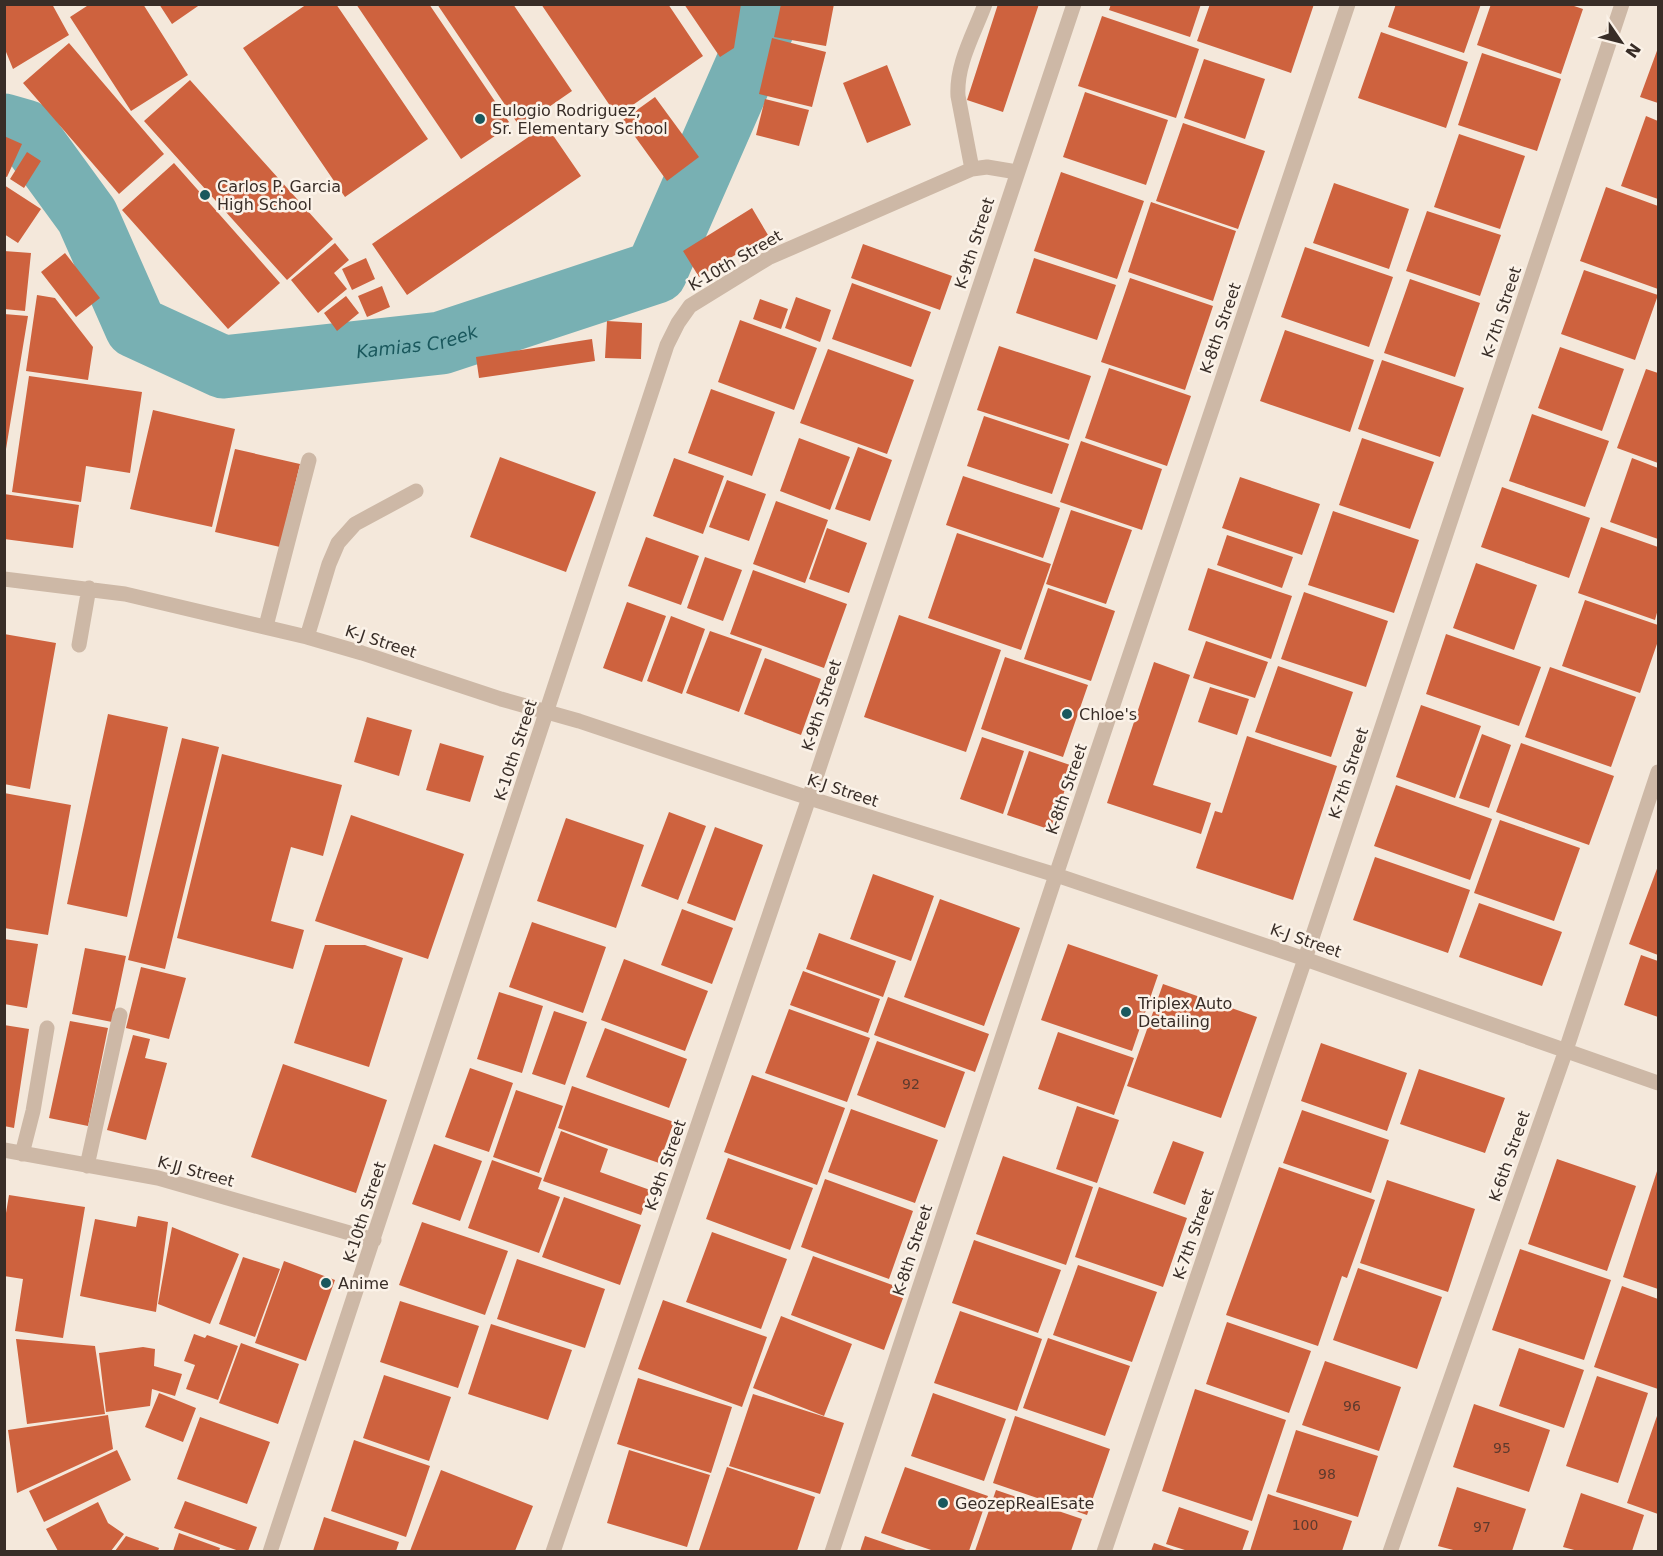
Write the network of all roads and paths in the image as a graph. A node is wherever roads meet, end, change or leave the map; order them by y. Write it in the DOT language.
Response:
graph roads {
  1 [pos="985,4"];
  2 [pos="1074,4"];
  3 [pos="1348,4"];
  4 [pos="1622,4"];
  5 [pos="972,169"];
  6 [pos="1017,172"];
  7 [pos="309,460"];
  8 [pos="416,491"];
  9 [pos="4,579"];
  10 [pos="89,588"];
  11 [pos="266,626"];
  12 [pos="307,636"];
  13 [pos="79,645"];
  14 [pos="546,712"];
  15 [pos="1659,772"];
  16 [pos="809,798"];
  17 [pos="1056,875"];
  18 [pos="1305,959"];
  19 [pos="120,1015"];
  20 [pos="47,1028"];
  21 [pos="1566,1050"];
  22 [pos="1659,1083"];
  23 [pos="4,1150"];
  24 [pos="22,1154"];
  25 [pos="87,1166"];
  26 [pos="374,1240"];
  27 [pos="270,1551"];
  28 [pos="553,1551"];
  29 [pos="832,1551"];
  30 [pos="1104,1551"];
  31 [pos="1390,1551"];
  1 -- 5 [label="street"];
  2 -- 6 [label="street, K-9th Street"];
  3 -- 17 [label="street, K-8th Street"];
  4 -- 18 [label="street, K-7th Street"];
  5 -- 6 [label="street, K-10th Street"];
  5 -- 14 [label="street, K-10th Street"];
  6 -- 16 [label="street, K-9th Street"];
  7 -- 11 [label="street"];
  8 -- 12 [label="street"];
  9 -- 10 [label="street, K-J Street"];
  10 -- 11 [label="street, K-J Street"];
  10 -- 13 [label="street"];
  11 -- 12 [label="street, K-J Street"];
  12 -- 14 [label="street, K-J Street"];
  14 -- 16 [label="street, K-J Street"];
  14 -- 26 [label="street, K-10th Street"];
  15 -- 21 [label="street, K-6th Street"];
  16 -- 17 [label="street, K-J Street"];
  16 -- 28 [label="street, K-9th Street"];
  17 -- 18 [label="street, K-J Street"];
  17 -- 29 [label="street, K-8th Street"];
  18 -- 21 [label="street, K-J Street"];
  18 -- 30 [label="street, K-7th Street"];
  19 -- 25 [label="street"];
  20 -- 24 [label="street"];
  21 -- 22 [label="street, K-J Street"];
  21 -- 31 [label="street, K-6th Street"];
  23 -- 24 [label="street, K-JJ Street"];
  24 -- 25 [label="street, K-JJ Street"];
  25 -- 26 [label="street, K-JJ Street"];
  26 -- 27 [label="street, K-10th Street"];
}
